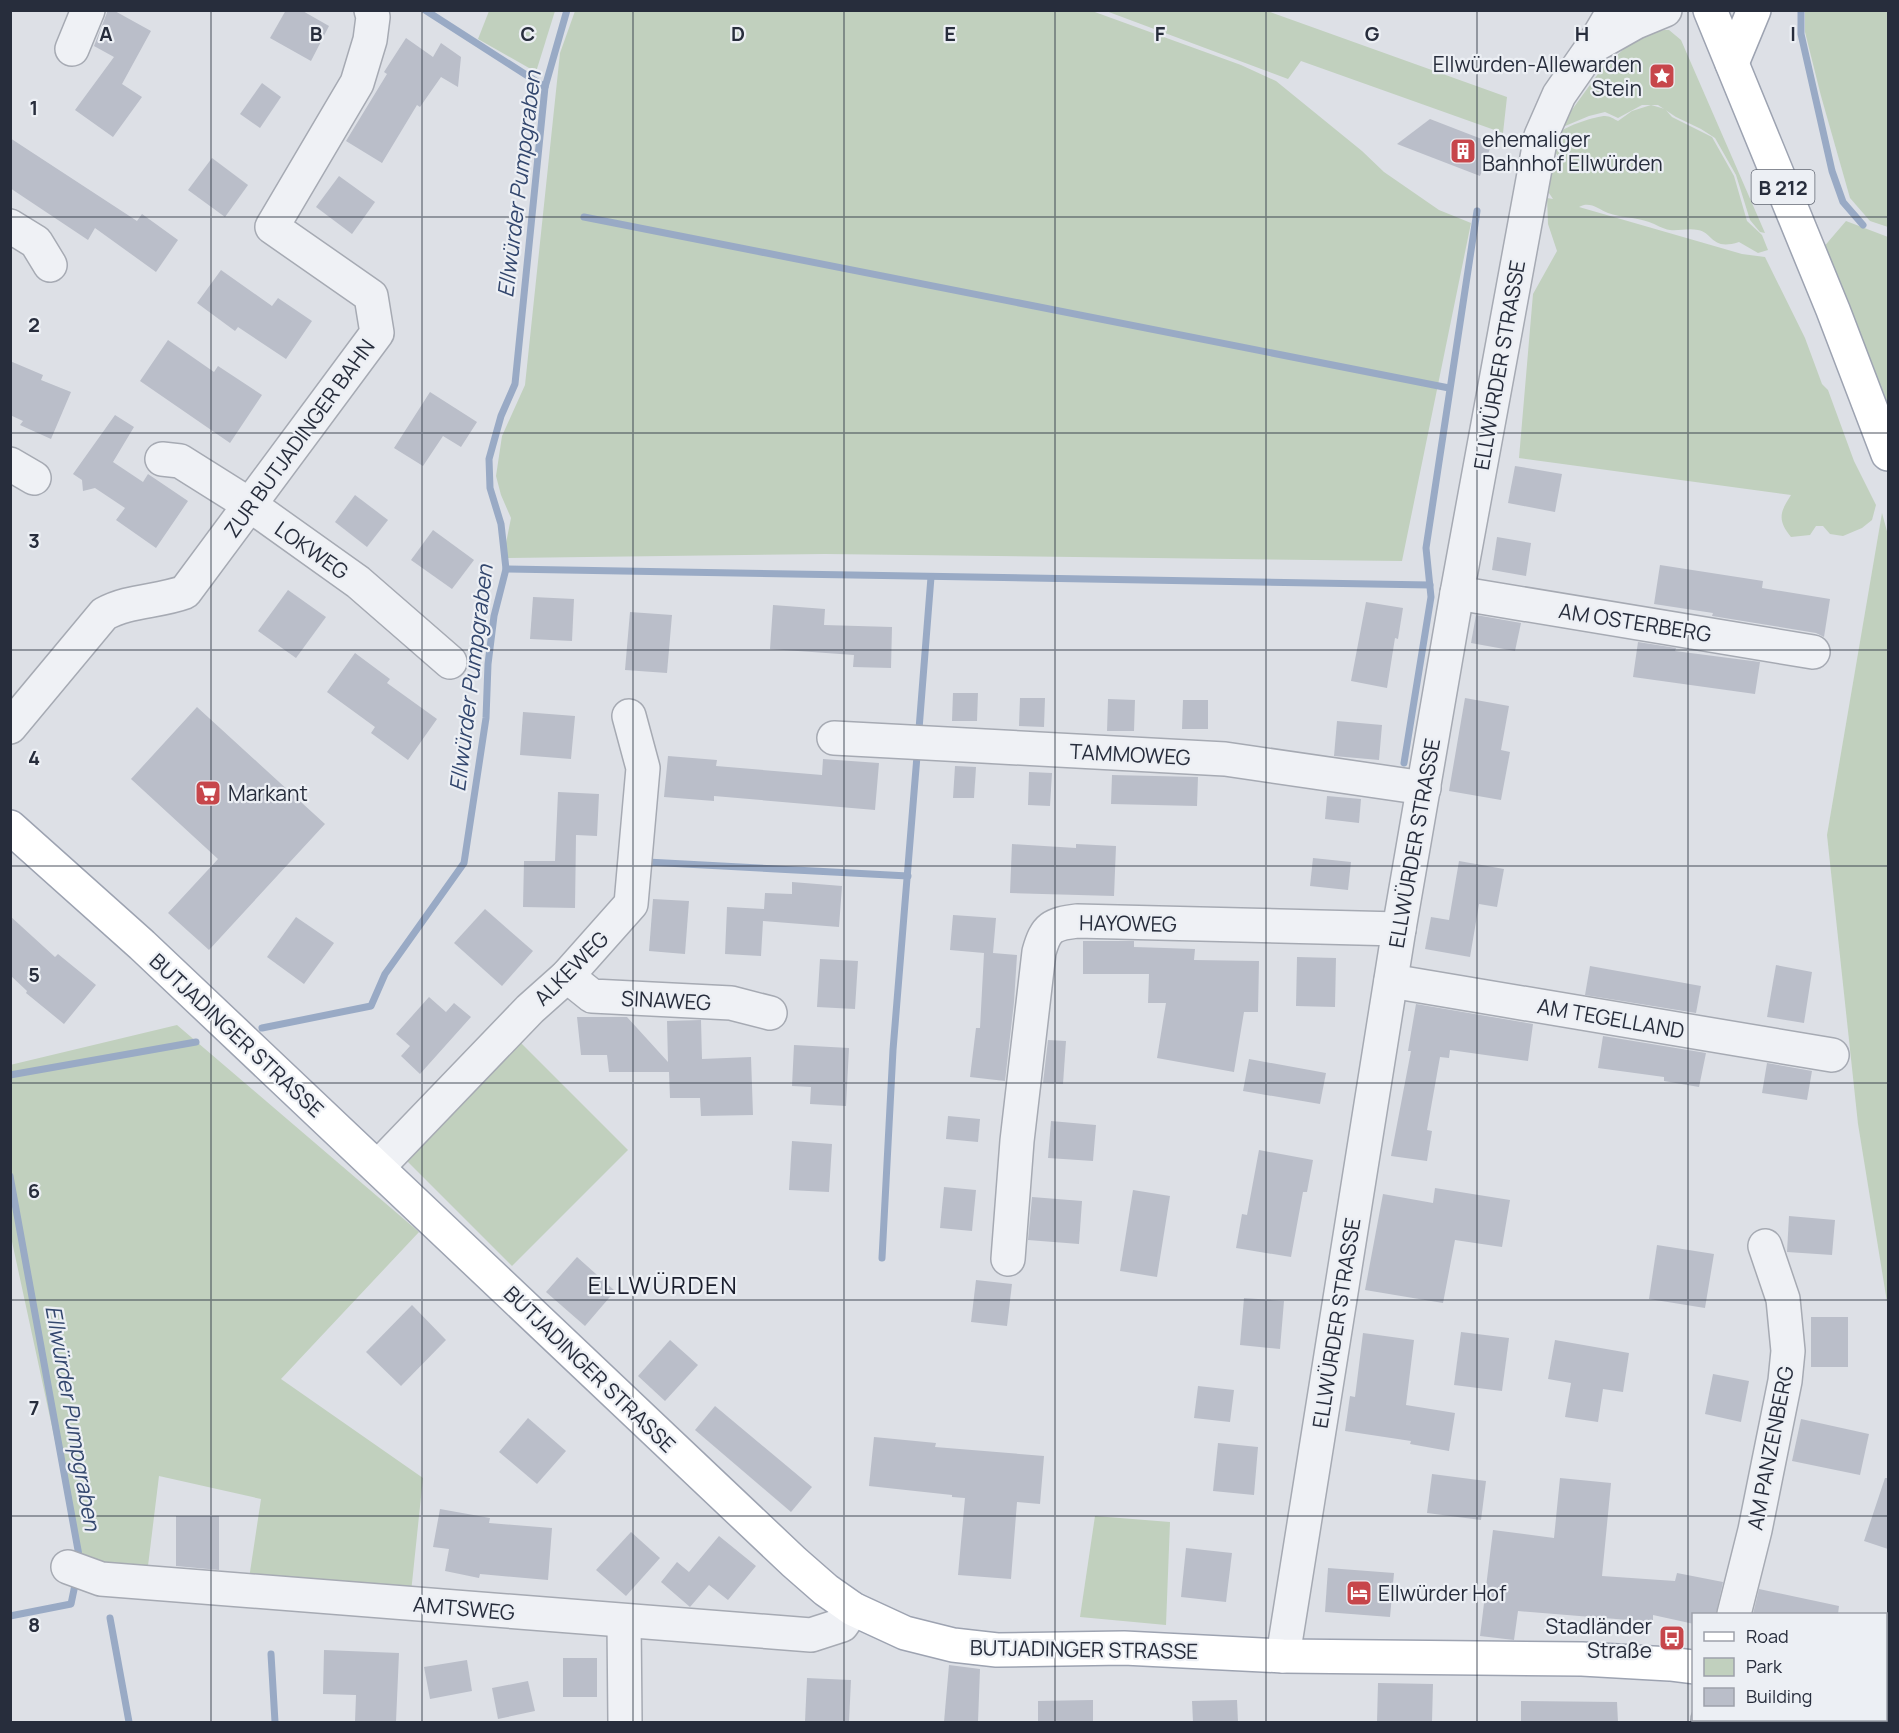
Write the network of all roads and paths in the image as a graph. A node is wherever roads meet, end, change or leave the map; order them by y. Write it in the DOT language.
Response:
graph roads {
  1 [pos="88,10"];
  2 [pos="371,10"];
  3 [pos="1617,10"];
  4 [pos="1665,10"];
  5 [pos="1710,10"];
  6 [pos="1754,10"];
  7 [pos="1593,46"];
  8 [pos="72,49"];
  9 [pos="1732,63"];
  10 [pos="10,226"];
  11 [pos="50,265"];
  12 [pos="1888,454"];
  13 [pos="162,459"];
  14 [pos="250,505"];
  15 [pos="1457,593"];
  16 [pos="1812,652"];
  17 [pos="450,662"];
  18 [pos="630,716"];
  19 [pos="10,727"];
  20 [pos="834,738"];
  21 [pos="1424,788"];
  22 [pos="10,827"];
  23 [pos="1399,929"];
  24 [pos="567,976"];
  25 [pos="1391,981"];
  26 [pos="770,1013"];
  27 [pos="1832,1055"];
  28 [pos="378,1167"];
  29 [pos="1765,1246"];
  30 [pos="1008,1259"];
  31 [pos="68,1567"];
  32 [pos="853,1609"];
  33 [pos="1734,1613"];
  34 [pos="624,1622"];
  35 [pos="1283,1656"];
  36 [pos="1692,1667"];
  37 [pos="625,1722"];
  1 -- 8 [label="street"];
  2 -- 14 [label="street, ZUR BUTJADINGER BAHN"];
  3 -- 7 [label="street, ELLWÜRDER STRASSE"];
  4 -- 7 [label="street, ELLWÜRDER STRASSE"];
  5 -- 9 [label="main road, B 212"];
  6 -- 9 [label="main road"];
  7 -- 15 [label="street, ELLWÜRDER STRASSE"];
  9 -- 12 [label="main road, B 212"];
  10 -- 11 [label="street"];
  13 -- 14 [label="street, LOKWEG"];
  14 -- 17 [label="street, LOKWEG"];
  14 -- 19 [label="street, ZUR BUTJADINGER BAHN"];
  15 -- 16 [label="street, AM OSTERBERG"];
  15 -- 21 [label="street, ELLWÜRDER STRASSE"];
  18 -- 24 [label="street, ALKEWEG"];
  20 -- 21 [label="street, TAMMOWEG"];
  21 -- 23 [label="street, ELLWÜRDER STRASSE"];
  22 -- 28 [label="main road, BUTJADINGER STRASSE"];
  23 -- 25 [label="street, ELLWÜRDER STRASSE"];
  23 -- 30 [label="street, HAYOWEG"];
  24 -- 26 [label="street, SINAWEG"];
  24 -- 28 [label="street, ALKEWEG"];
  25 -- 27 [label="street, AM TEGELLAND"];
  25 -- 35 [label="street, ELLWÜRDER STRASSE"];
  28 -- 32 [label="main road, BUTJADINGER STRASSE"];
  29 -- 33 [label="street, AM PANZENBERG"];
  31 -- 34 [label="street, AMTSWEG"];
  32 -- 34 [label="street, AMTSWEG"];
  32 -- 35 [label="main road, BUTJADINGER STRASSE"];
  34 -- 37 [label="street"];
  35 -- 36 [label="main road"];
}
